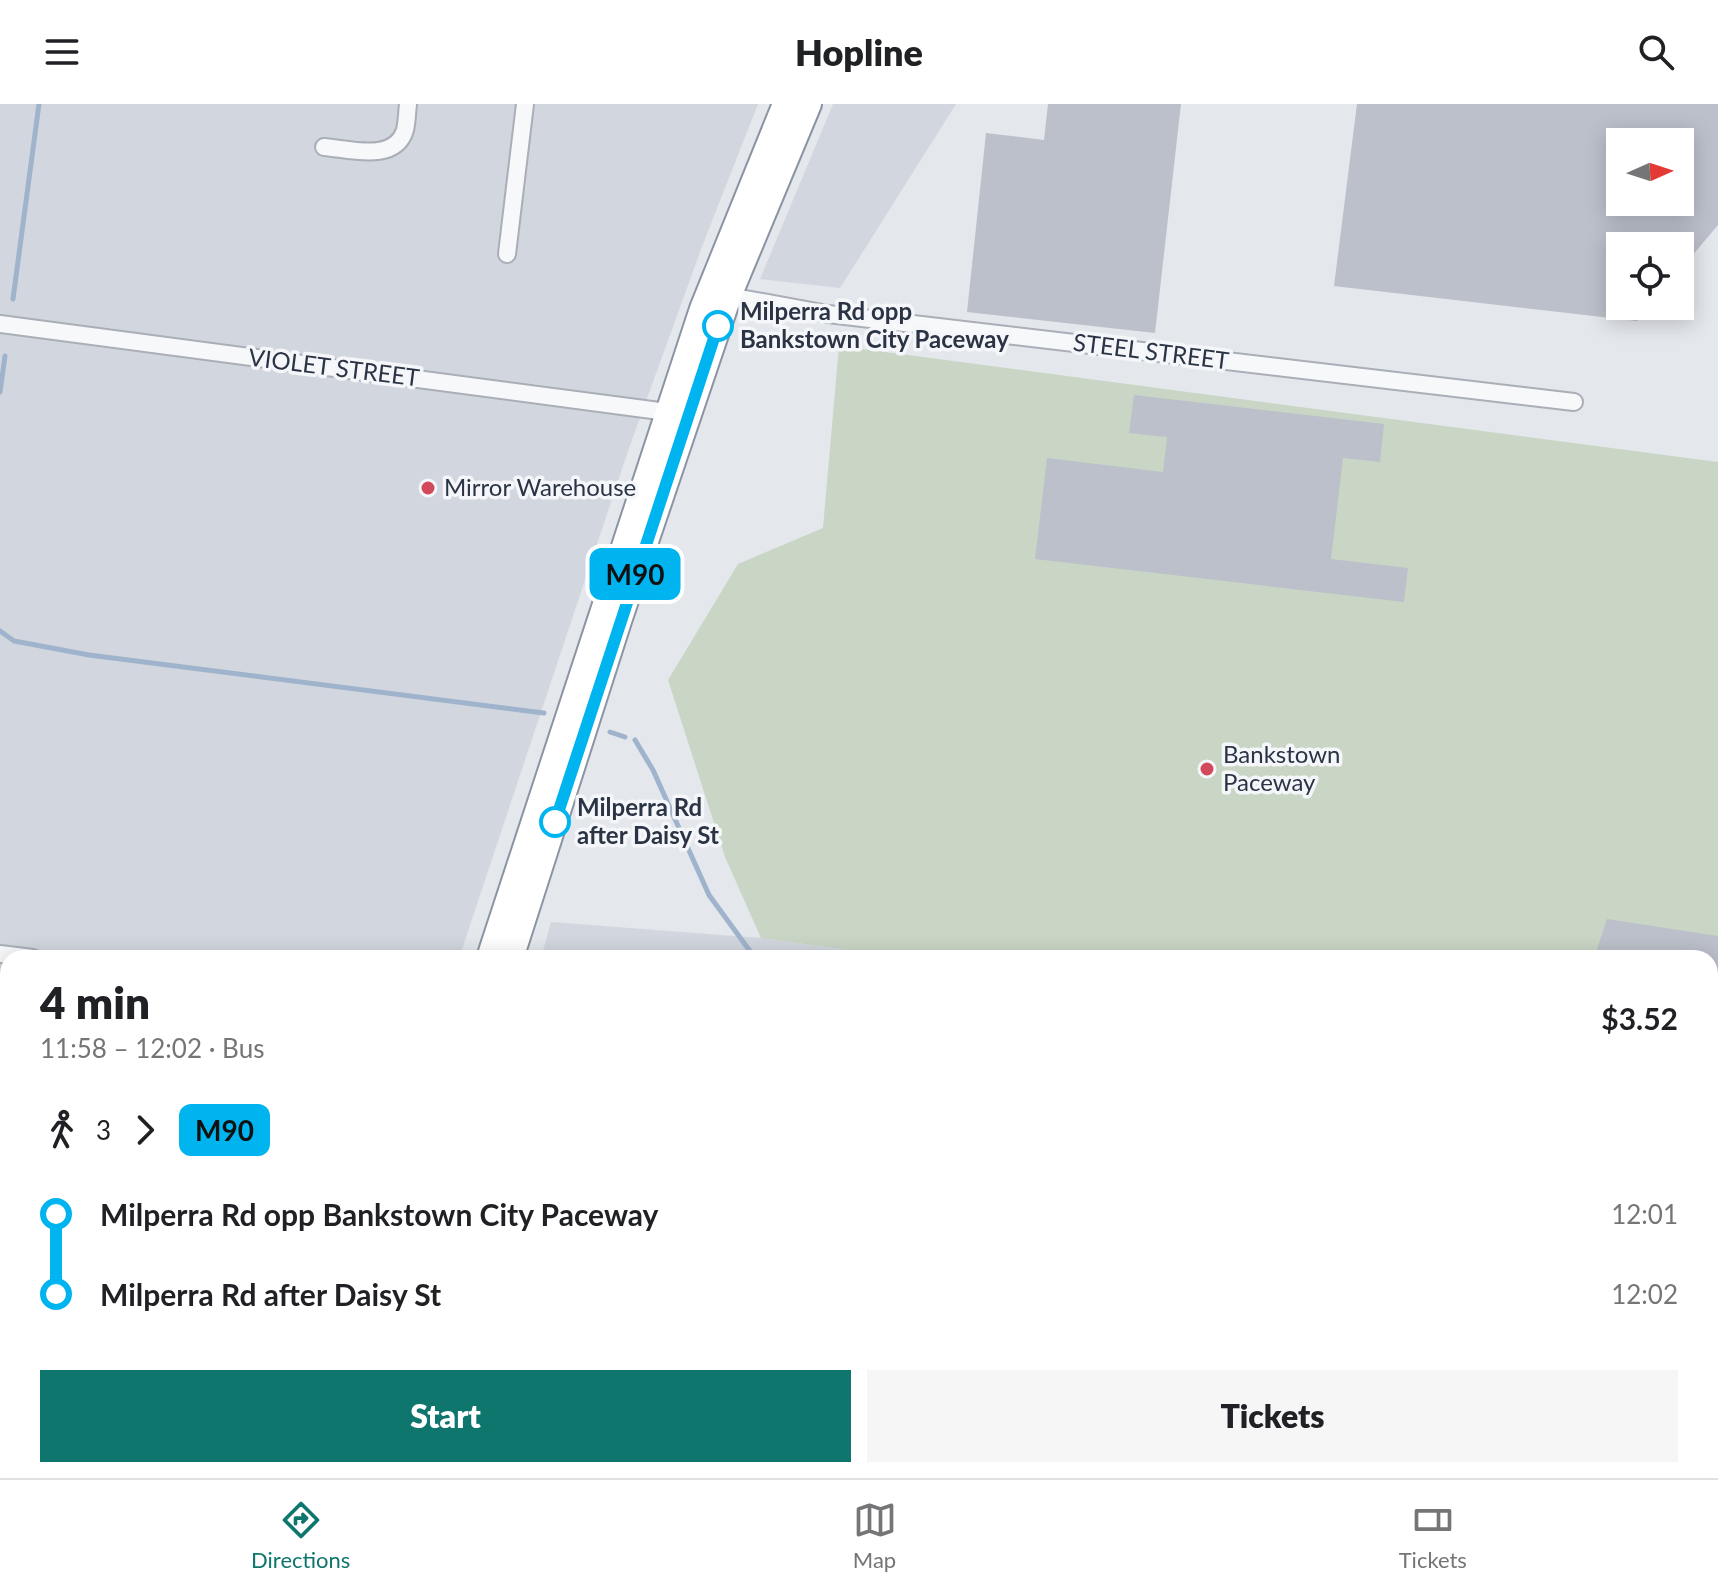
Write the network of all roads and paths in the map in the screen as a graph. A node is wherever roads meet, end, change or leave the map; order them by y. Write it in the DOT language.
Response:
graph roads {
  1 [pos="408,104"];
  2 [pos="525,104"];
  3 [pos="785,104"];
  4 [pos="809,104"];
  5 [pos="324,147"];
  6 [pos="507,254"];
  7 [pos="729,296"];
  8 [pos="0,324"];
  9 [pos="1574,402"];
  10 [pos="667,412"];
  11 [pos="492,950"];
  12 [pos="514,950"];
  1 -- 5 [label="street"];
  2 -- 6 [label="street"];
  3 -- 10 [label="highway"];
  4 -- 7 [label="highway"];
  7 -- 9 [label="street, STEEL STREET"];
  7 -- 12 [label="highway"];
  8 -- 10 [label="street, VIOLET STREET"];
  10 -- 11 [label="highway"];
}
